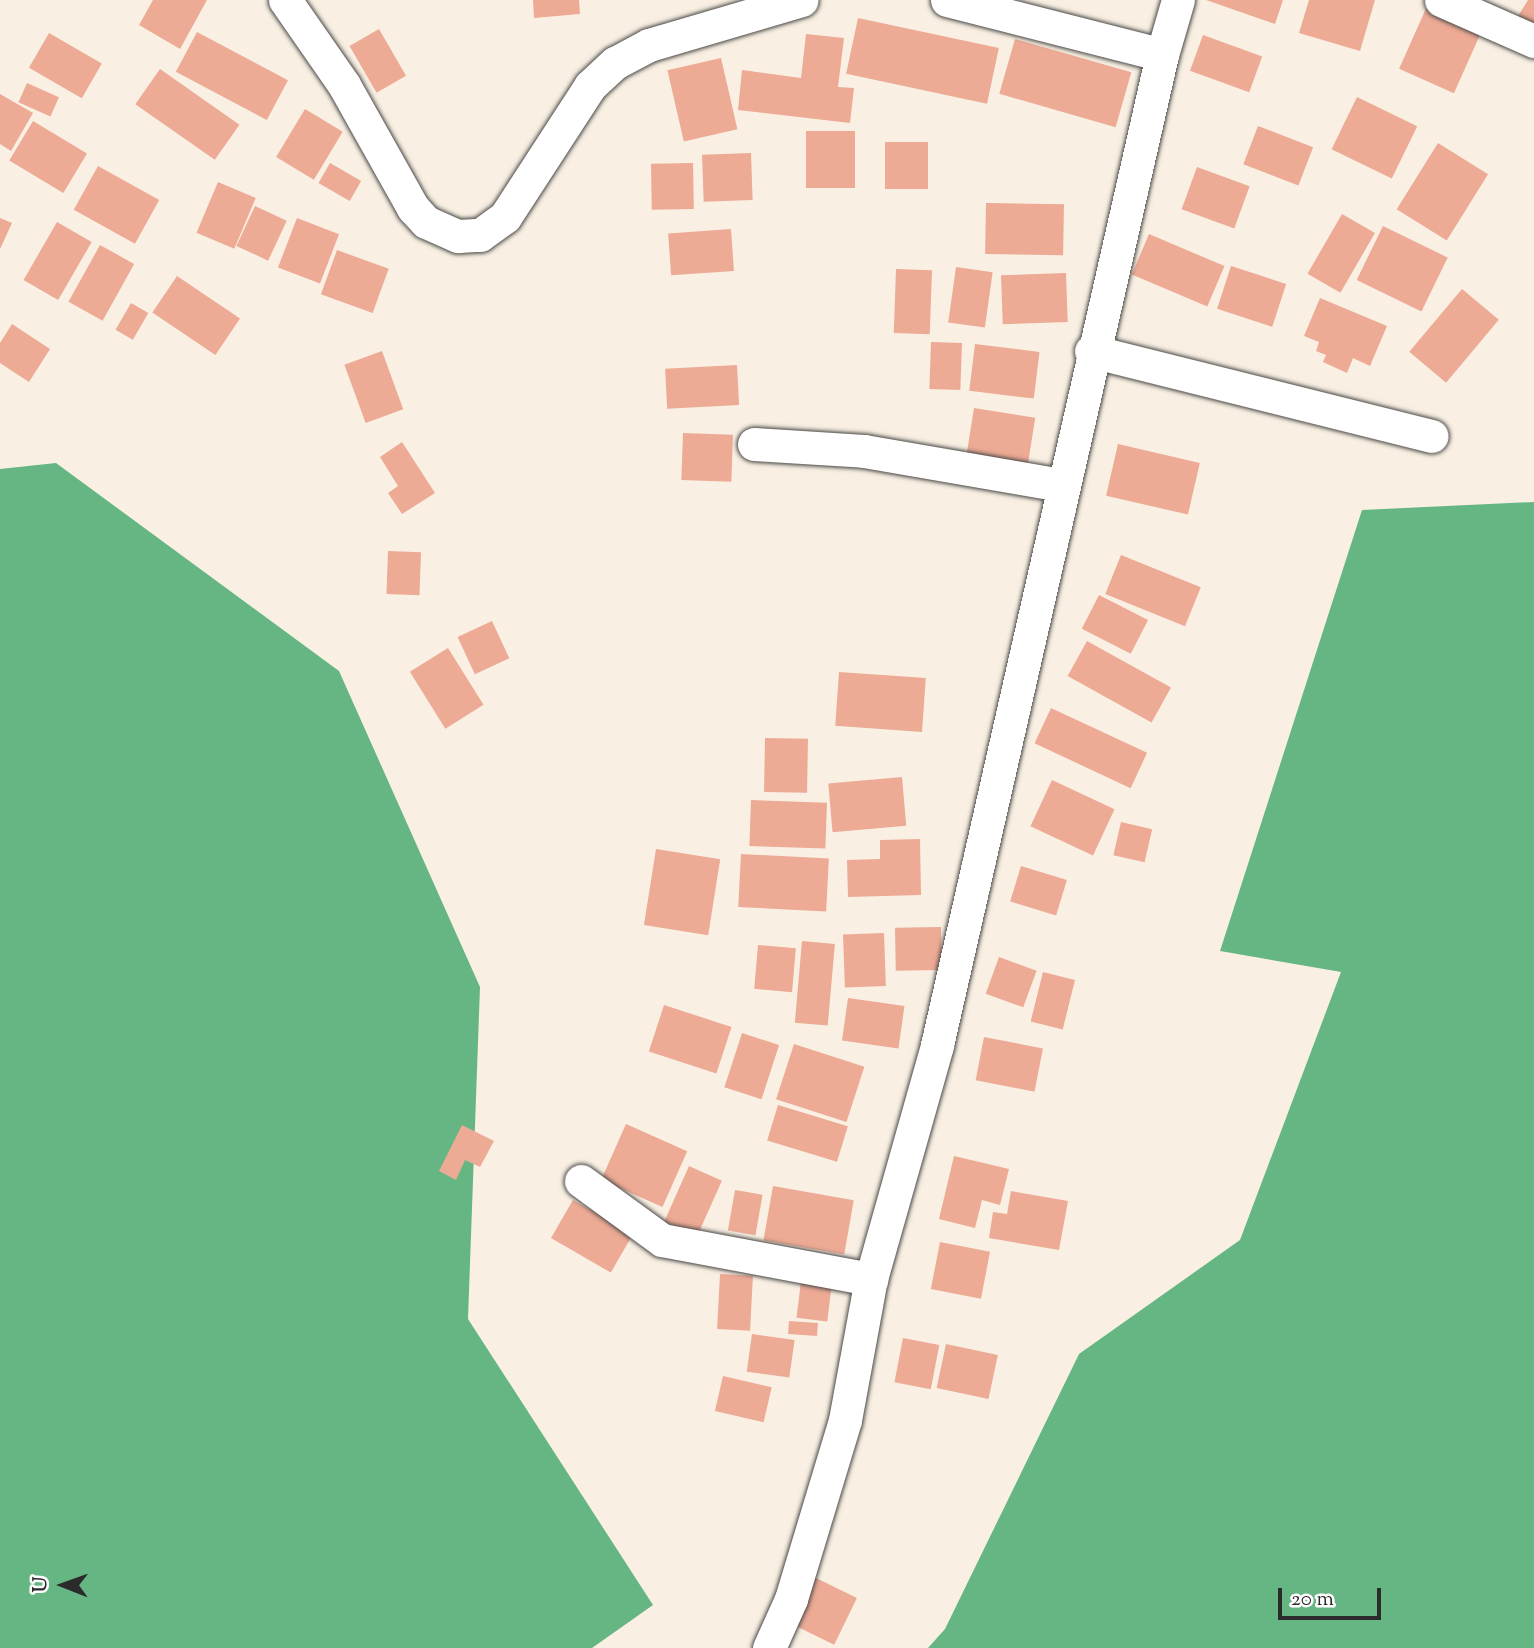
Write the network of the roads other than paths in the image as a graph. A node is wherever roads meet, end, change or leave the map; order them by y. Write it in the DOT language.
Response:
graph roads {
  1 [pos="285,0"];
  2 [pos="802,0"];
  3 [pos="947,0"];
  4 [pos="1178,0"];
  5 [pos="1441,0"];
  6 [pos="1534,41"];
  7 [pos="1162,55"];
  8 [pos="1091,351"];
  9 [pos="1432,436"];
  10 [pos="754,444"];
  11 [pos="1061,485"];
  12 [pos="581,1181"];
  13 [pos="871,1279"];
  14 [pos="769,1648"];
  1 -- 2 [label="street"];
  3 -- 7 [label="street"];
  4 -- 7 [label="street"];
  5 -- 6 [label="street"];
  7 -- 8 [label="street"];
  8 -- 9 [label="street"];
  8 -- 11 [label="street"];
  10 -- 11 [label="street"];
  11 -- 13 [label="street"];
  12 -- 13 [label="street"];
  13 -- 14 [label="street"];
}
